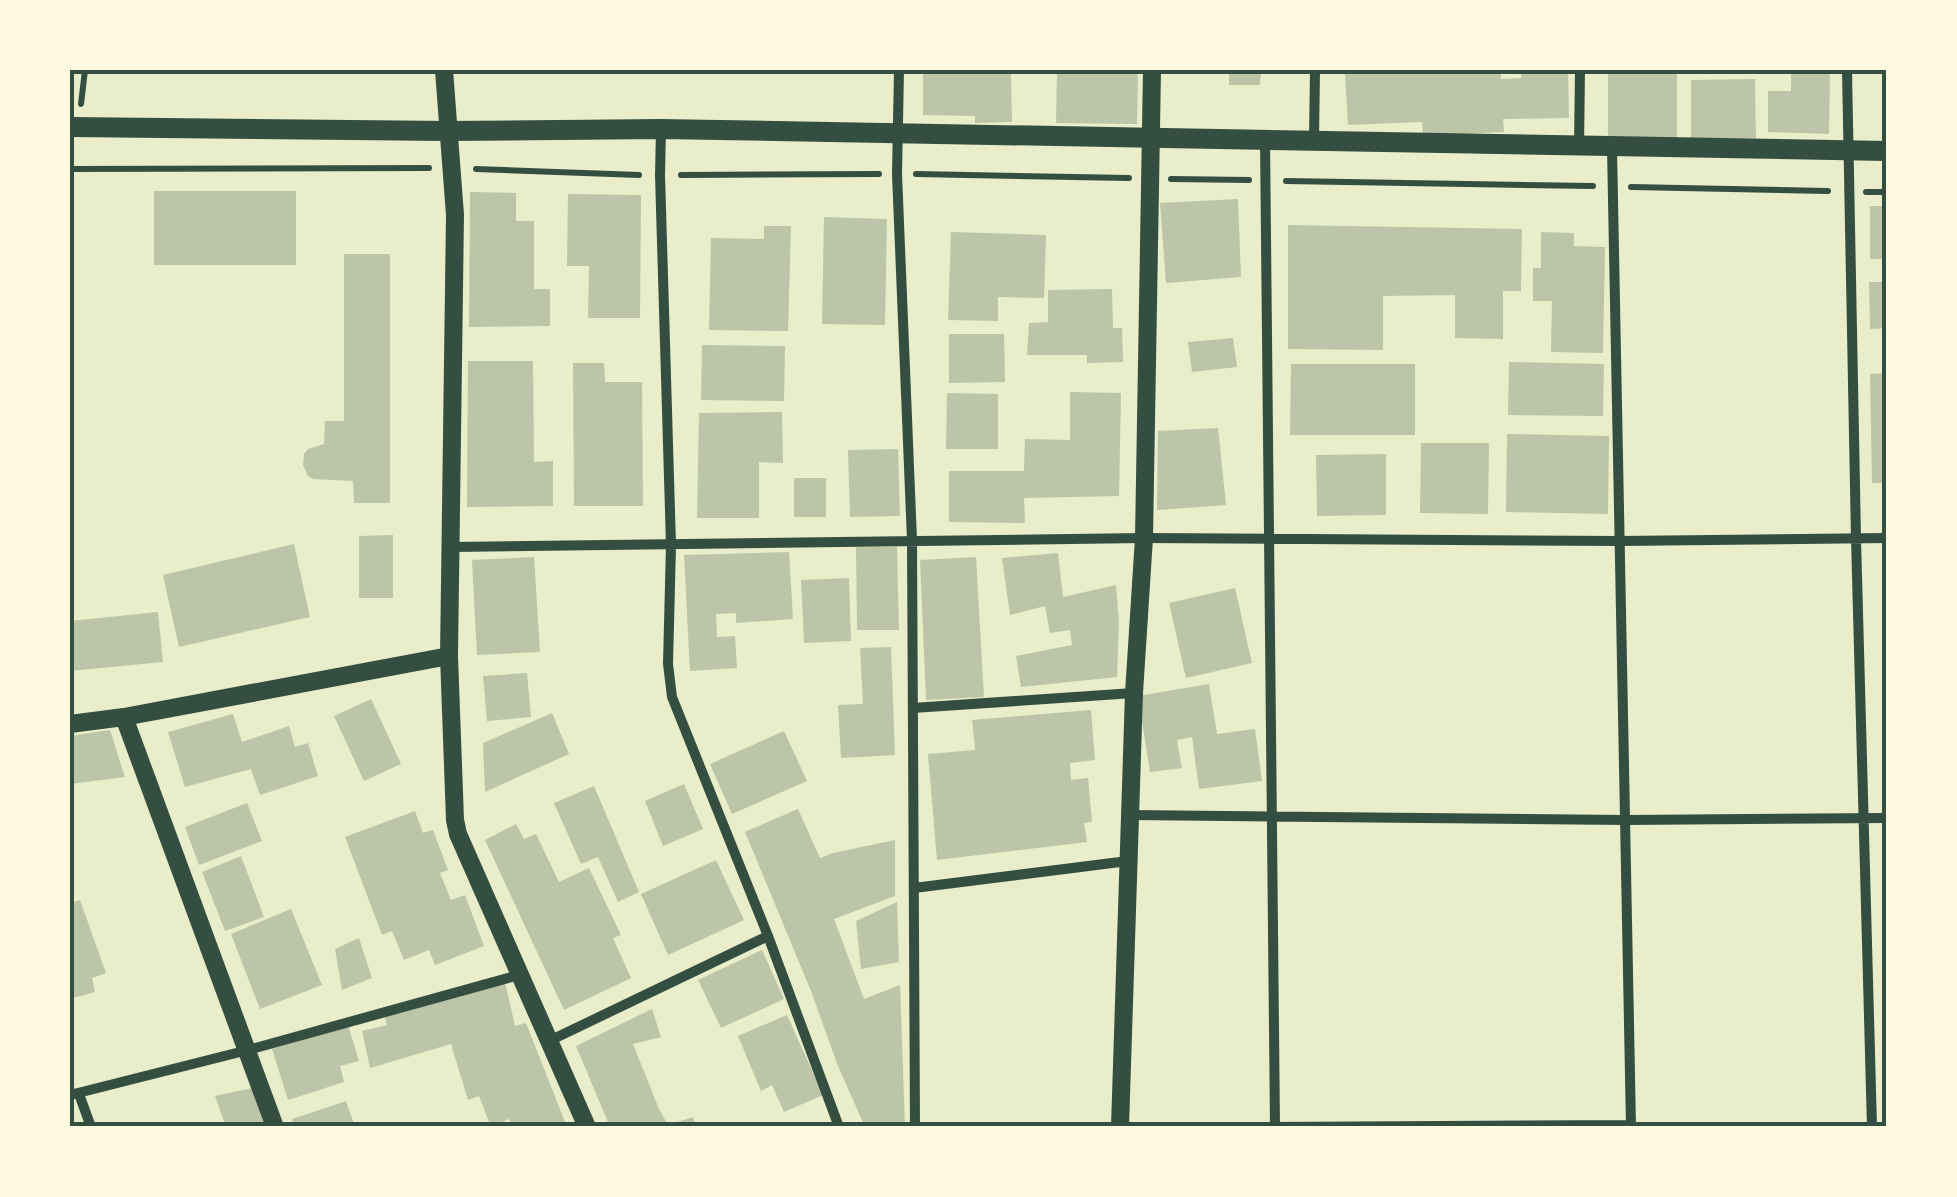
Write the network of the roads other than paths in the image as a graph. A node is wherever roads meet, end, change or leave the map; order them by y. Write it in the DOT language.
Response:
graph roads {
  1 [pos="444,70"];
  2 [pos="899,70"];
  3 [pos="1152,70"];
  4 [pos="1314,70"];
  5 [pos="1580,70"];
  6 [pos="1847,70"];
  7 [pos="70,127"];
  8 [pos="661,129"];
  9 [pos="447,131"];
  10 [pos="898,132"];
  11 [pos="1150,138"];
  12 [pos="1264,139"];
  13 [pos="1314,141"];
  14 [pos="1579,147"];
  15 [pos="1612,148"];
  16 [pos="1848,150"];
  17 [pos="1887,151"];
  18 [pos="1144,538"];
  19 [pos="1269,538"];
  20 [pos="1887,538"];
  21 [pos="1856,539"];
  22 [pos="912,540"];
  23 [pos="1620,541"];
  24 [pos="670,545"];
  25 [pos="452,546"];
  26 [pos="449,656"];
  27 [pos="1134,693"];
  28 [pos="913,708"];
  29 [pos="124,717"];
  30 [pos="70,724"];
  31 [pos="1129,815"];
  32 [pos="1272,816"];
  33 [pos="1864,818"];
  34 [pos="1887,818"];
  35 [pos="1626,820"];
  36 [pos="1128,861"];
  37 [pos="914,888"];
  38 [pos="768,936"];
  39 [pos="519,975"];
  40 [pos="549,1041"];
  41 [pos="248,1050"];
  42 [pos="74,1094"];
  43 [pos="1632,1126"];
  44 [pos="90,1127"];
  45 [pos="275,1127"];
  46 [pos="587,1127"];
  47 [pos="840,1127"];
  48 [pos="915,1127"];
  49 [pos="1120,1127"];
  50 [pos="1273,1127"];
  51 [pos="1872,1127"];
  1 -- 9 [label="street"];
  2 -- 10 [label="street"];
  3 -- 11 [label="street"];
  4 -- 13 [label="street"];
  5 -- 14 [label="street"];
  6 -- 16 [label="street"];
  7 -- 9 [label="main road"];
  8 -- 9 [label="main road"];
  8 -- 10 [label="main road"];
  8 -- 24 [label="street"];
  9 -- 25 [label="street"];
  10 -- 11 [label="main road"];
  10 -- 22 [label="street"];
  11 -- 12 [label="main road"];
  11 -- 18 [label="street"];
  12 -- 13 [label="main road"];
  12 -- 19 [label="street"];
  13 -- 14 [label="main road"];
  14 -- 15 [label="main road"];
  15 -- 16 [label="main road"];
  15 -- 23 [label="street"];
  16 -- 17 [label="main road"];
  16 -- 21 [label="street"];
  18 -- 19 [label="street"];
  18 -- 22 [label="street"];
  18 -- 27 [label="street"];
  19 -- 23 [label="street"];
  19 -- 32 [label="street"];
  20 -- 21 [label="street"];
  21 -- 23 [label="street"];
  21 -- 33 [label="street"];
  22 -- 24 [label="street"];
  22 -- 28 [label="street"];
  23 -- 35 [label="street"];
  24 -- 25 [label="street"];
  24 -- 38 [label="street"];
  25 -- 26 [label="street"];
  26 -- 29 [label="street"];
  26 -- 39 [label="street"];
  27 -- 28 [label="street"];
  27 -- 31 [label="street"];
  28 -- 37 [label="street"];
  29 -- 30 [label="street"];
  29 -- 41 [label="street"];
  31 -- 32 [label="street"];
  31 -- 36 [label="street"];
  32 -- 35 [label="street"];
  32 -- 50 [label="street"];
  33 -- 34 [label="street"];
  33 -- 35 [label="street"];
  33 -- 51 [label="street"];
  35 -- 43 [label="street"];
  36 -- 37 [label="street"];
  36 -- 49 [label="street"];
  37 -- 48 [label="street"];
  38 -- 40 [label="street"];
  38 -- 47 [label="street"];
  39 -- 40 [label="street"];
  39 -- 41 [label="street"];
  40 -- 46 [label="street"];
  41 -- 42 [label="street"];
  41 -- 45 [label="street"];
  42 -- 44 [label="street"];
  43 -- 50 [label="street"];
}
